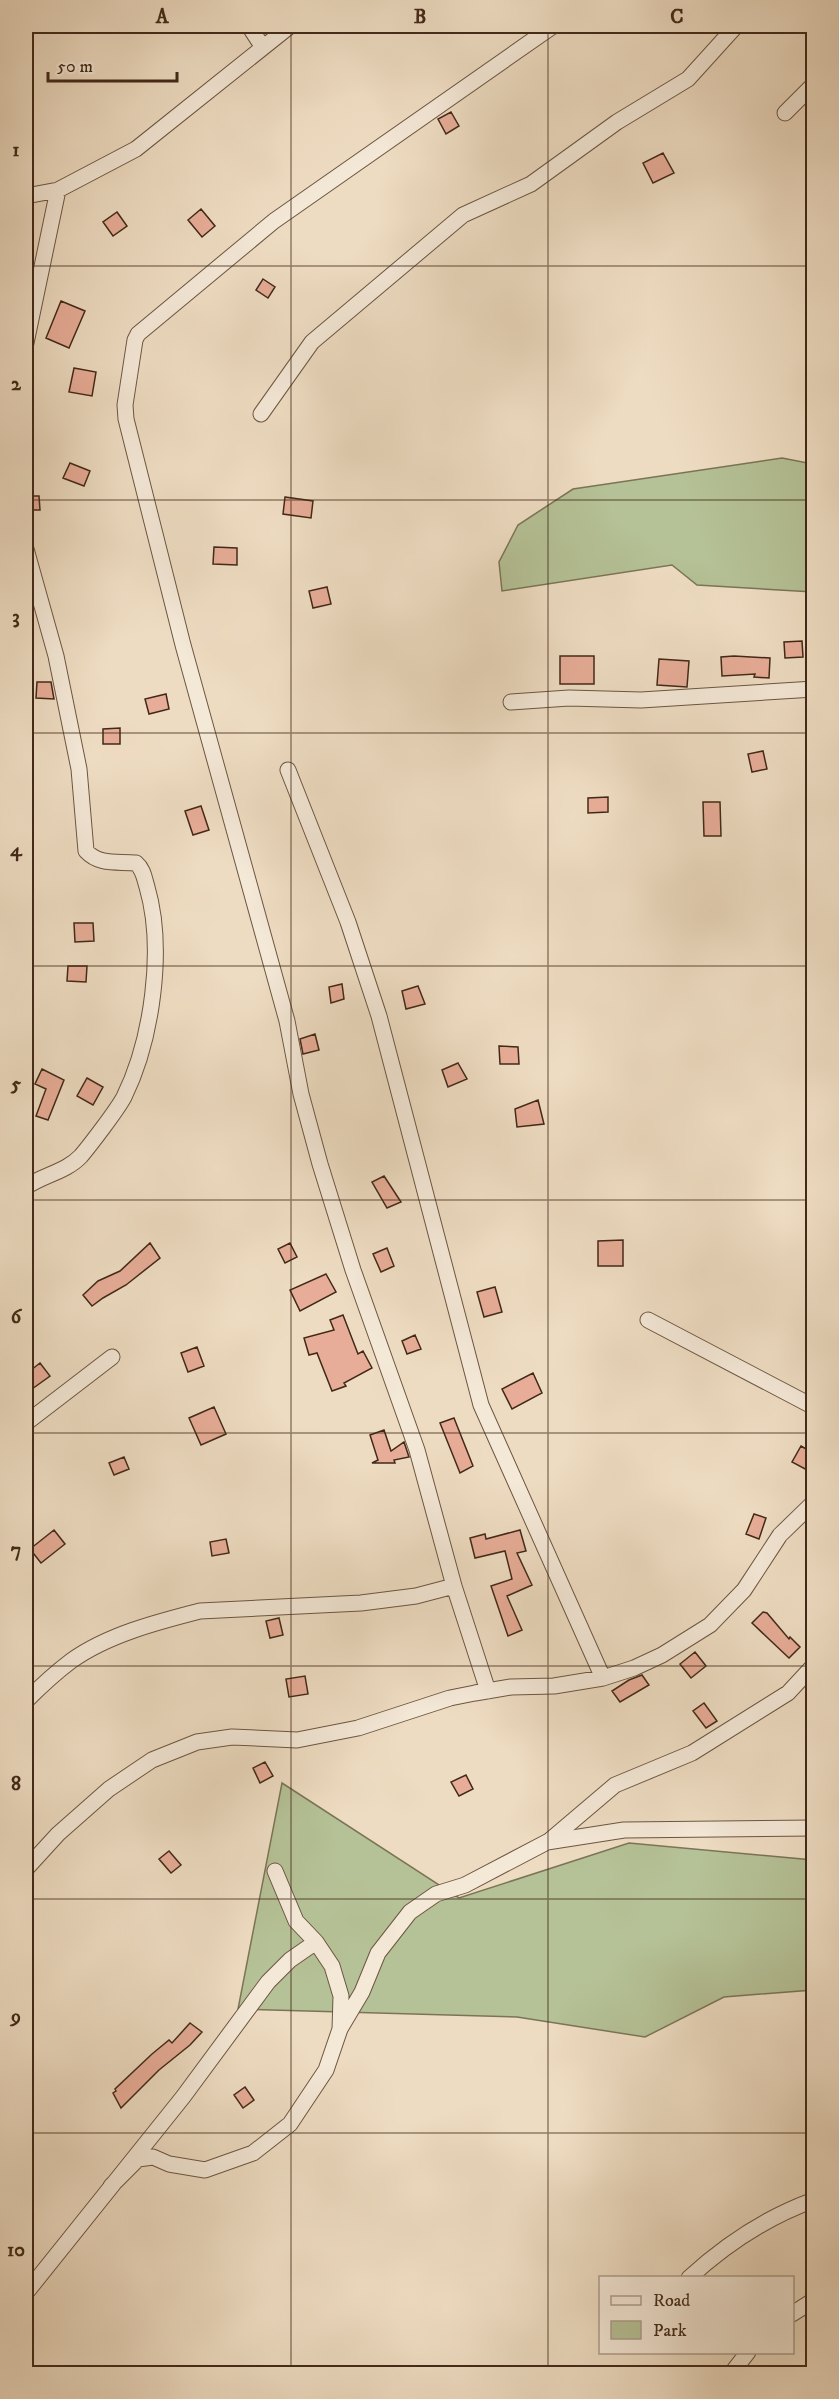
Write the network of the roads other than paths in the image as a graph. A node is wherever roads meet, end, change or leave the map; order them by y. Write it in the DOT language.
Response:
graph roads {
  1 [pos="249,26"];
  2 [pos="290,26"];
  3 [pos="552,26"];
  4 [pos="736,26"];
  5 [pos="262,46"];
  6 [pos="813,84"];
  7 [pos="785,113"];
  8 [pos="58,190"];
  9 [pos="26,196"];
  10 [pos="26,343"];
  11 [pos="261,414"];
  12 [pos="26,549"];
  13 [pos="813,689"];
  14 [pos="511,702"];
  15 [pos="288,770"];
  16 [pos="26,1187"];
  17 [pos="648,1320"];
  18 [pos="112,1357"];
  19 [pos="813,1407"];
  20 [pos="26,1423"];
  21 [pos="813,1502"];
  22 [pos="454,1586"];
  23 [pos="813,1665"];
  24 [pos="603,1678"];
  25 [pos="488,1690"];
  26 [pos="26,1701"];
  27 [pos="813,1828"];
  28 [pos="548,1842"];
  29 [pos="26,1869"];
  30 [pos="275,1871"];
  31 [pos="316,1942"];
  32 [pos="340,2030"];
  33 [pos="111,2186"];
  34 [pos="813,2200"];
  35 [pos="690,2276"];
  36 [pos="26,2293"];
  37 [pos="813,2300"];
  38 [pos="794,2313"];
  39 [pos="746,2354"];
  40 [pos="731,2373"];
  1 -- 5 [label="street"];
  2 -- 5 [label="street"];
  3 -- 22 [label="street"];
  4 -- 11 [label="street"];
  5 -- 8 [label="street"];
  6 -- 7 [label="street"];
  8 -- 9 [label="street"];
  8 -- 10 [label="street"];
  12 -- 16 [label="street"];
  13 -- 14 [label="street"];
  15 -- 24 [label="street"];
  17 -- 19 [label="street"];
  18 -- 20 [label="street"];
  21 -- 24 [label="street"];
  22 -- 25 [label="street"];
  22 -- 26 [label="street"];
  23 -- 28 [label="street"];
  24 -- 25 [label="street"];
  25 -- 29 [label="street"];
  27 -- 28 [label="street"];
  28 -- 32 [label="street"];
  30 -- 31 [label="street"];
  31 -- 32 [label="street"];
  31 -- 33 [label="street"];
  32 -- 33 [label="street"];
  33 -- 36 [label="street"];
  34 -- 35 [label="street"];
  37 -- 38 [label="street"];
  39 -- 40 [label="street"];
}
